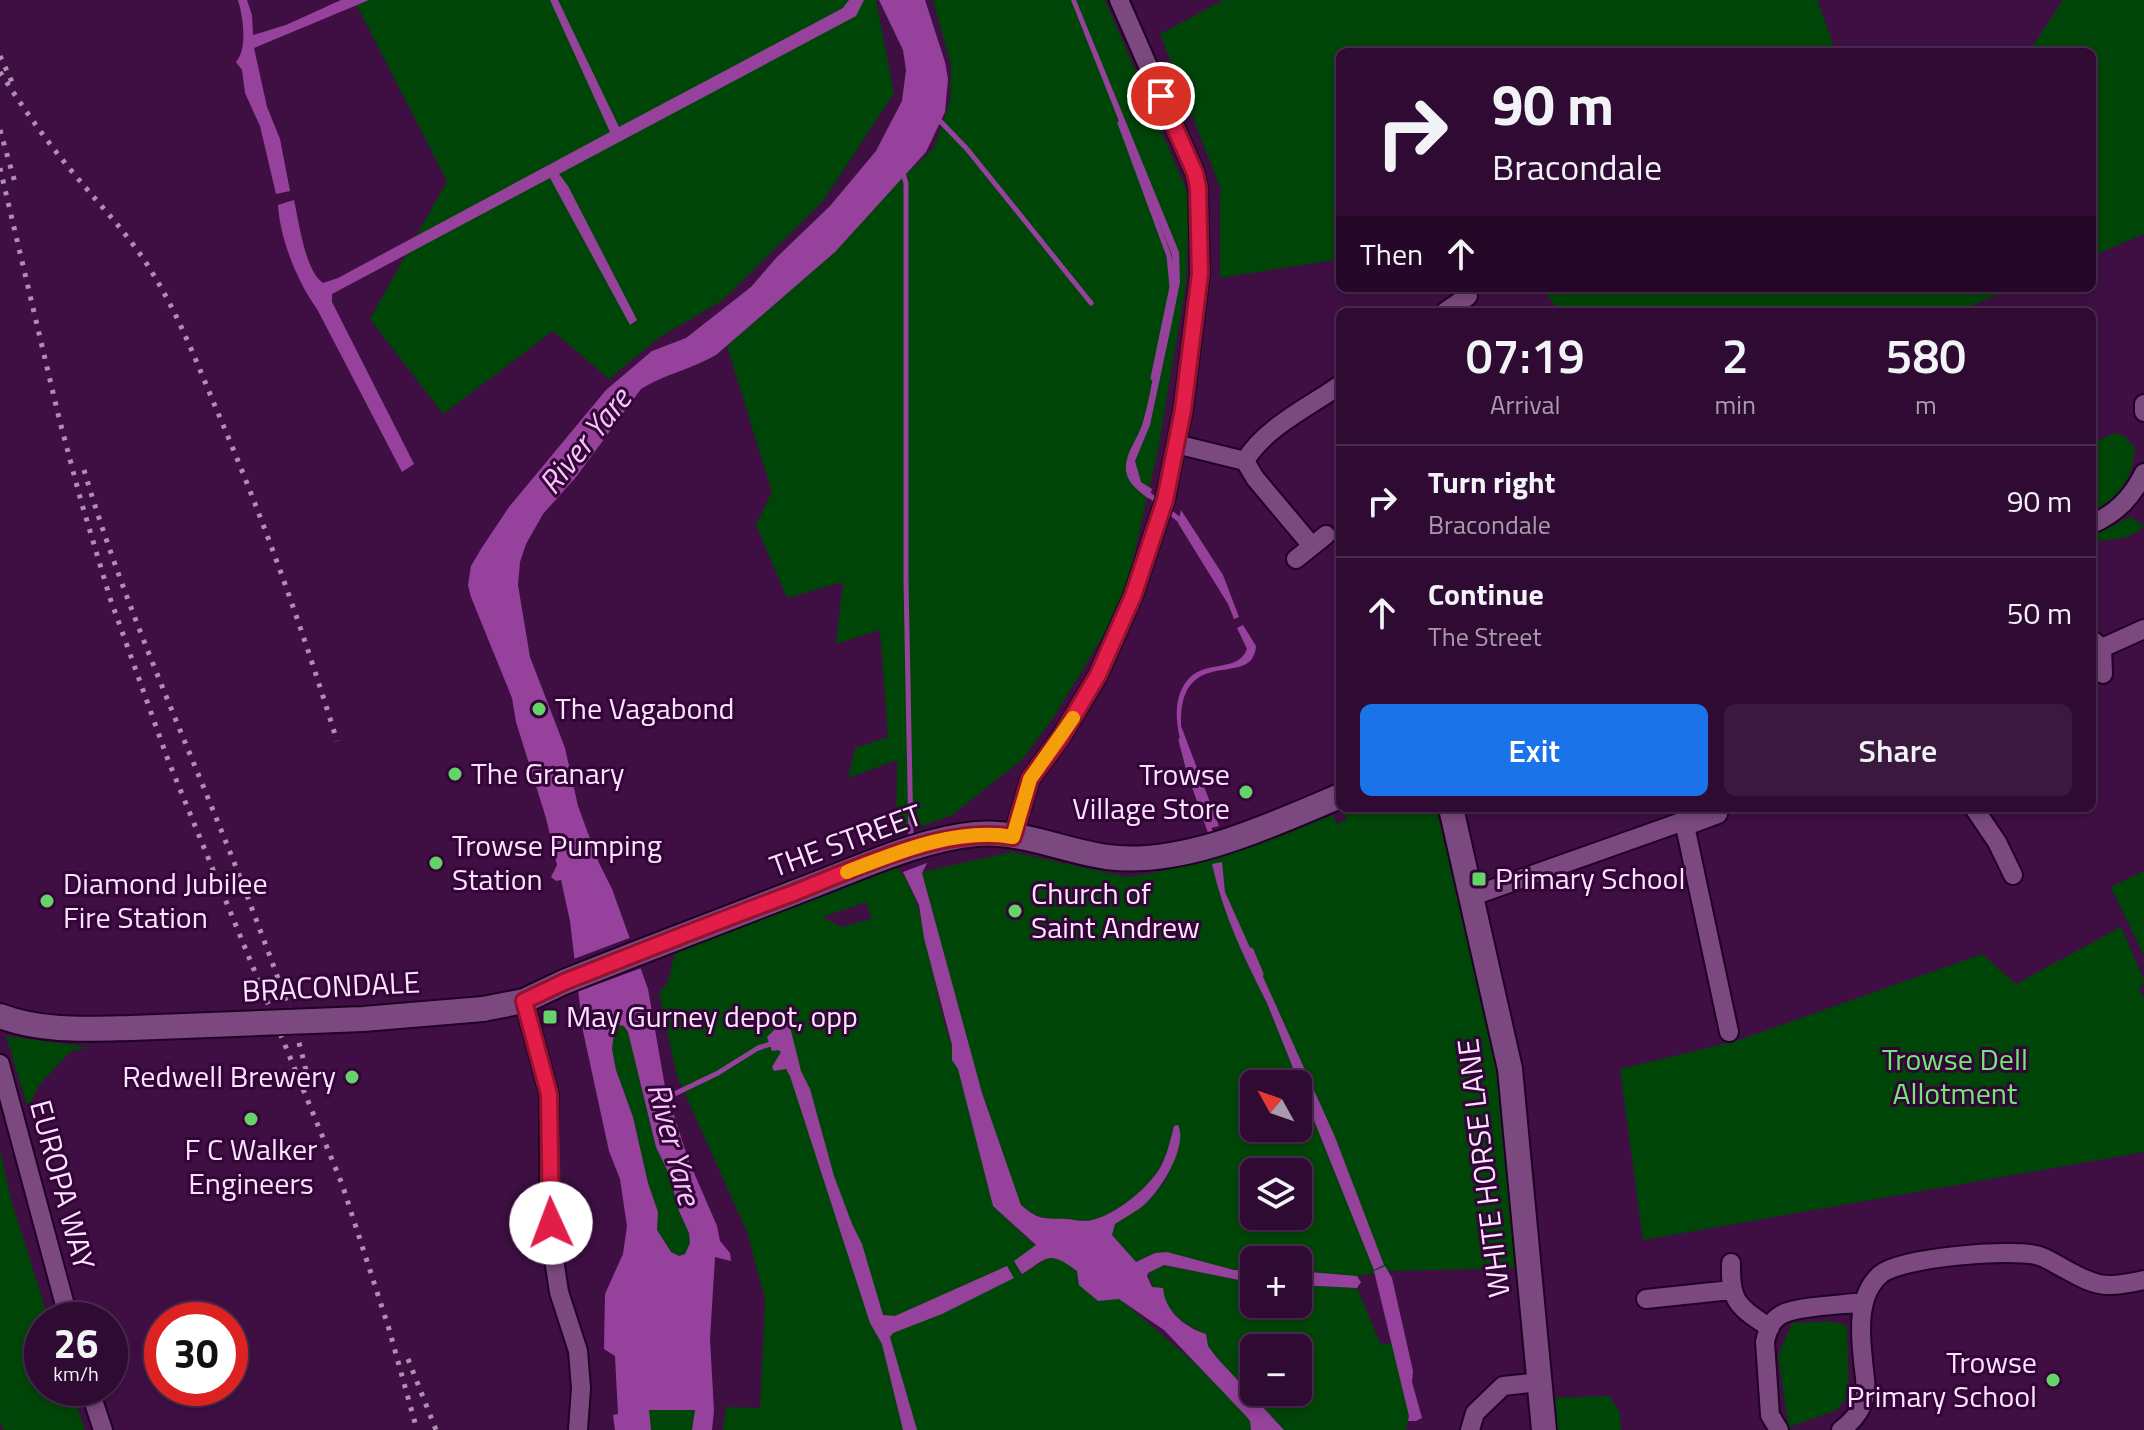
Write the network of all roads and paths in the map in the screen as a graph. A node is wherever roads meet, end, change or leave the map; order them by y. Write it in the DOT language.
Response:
graph roads {
  1 [pos="1119,0"];
  2 [pos="1336,388"];
  3 [pos="2144,404"];
  4 [pos="2144,412"];
  5 [pos="1176,444"];
  6 [pos="1245,461"];
  7 [pos="2144,473"];
  8 [pos="2137,504"];
  9 [pos="2096,522"];
  10 [pos="1296,559"];
  11 [pos="2144,629"];
  12 [pos="2097,644"];
  13 [pos="2103,674"];
  14 [pos="1336,798"];
  15 [pos="1452,812"];
  16 [pos="1977,812"];
  17 [pos="1718,814"];
  18 [pos="1684,821"];
  19 [pos="1013,837"];
  20 [pos="2013,875"];
  21 [pos="1470,897"];
  22 [pos="655,947"];
  23 [pos="524,1001"];
  24 [pos="0,1016"];
  25 [pos="1729,1032"];
  26 [pos="0,1064"];
  27 [pos="1731,1263"];
  28 [pos="2144,1280"];
  29 [pos="1731,1290"];
  30 [pos="1646,1299"];
  31 [pos="64,1302"];
  32 [pos="1863,1302"];
  33 [pos="1770,1328"];
  34 [pos="1540,1382"];
  35 [pos="95,1406"];
  36 [pos="103,1430"];
  37 [pos="578,1430"];
  38 [pos="1470,1430"];
  39 [pos="1544,1430"];
  40 [pos="1779,1430"];
  41 [pos="1841,1430"];
  1 -- 5 [label="street"];
  2 -- 6 [label="street"];
  3 -- 4 [label="street"];
  5 -- 6 [label="street"];
  5 -- 19 [label="street"];
  6 -- 10 [label="street"];
  7 -- 8 [label="street"];
  8 -- 9 [label="street"];
  11 -- 12 [label="street"];
  12 -- 13 [label="street"];
  14 -- 19 [label="street, THE STREET"];
  15 -- 21 [label="street, WHITE HORSE LANE"];
  16 -- 20 [label="street"];
  17 -- 18 [label="street"];
  18 -- 21 [label="street"];
  18 -- 25 [label="street"];
  19 -- 22 [label="street, THE STREET"];
  21 -- 34 [label="street, WHITE HORSE LANE"];
  22 -- 23 [label="street, BRACONDALE"];
  23 -- 24 [label="street, BRACONDALE, bridge"];
  23 -- 37 [label="street"];
  26 -- 31 [label="street, EUROPA WAY"];
  27 -- 29 [label="street"];
  28 -- 32 [label="street"];
  29 -- 30 [label="street"];
  29 -- 33 [label="street"];
  32 -- 33 [label="street"];
  32 -- 41 [label="street"];
  33 -- 40 [label="street"];
  34 -- 38 [label="street"];
  34 -- 39 [label="street, WHITE HORSE LANE"];
  35 -- 36 [label="street"];
}
